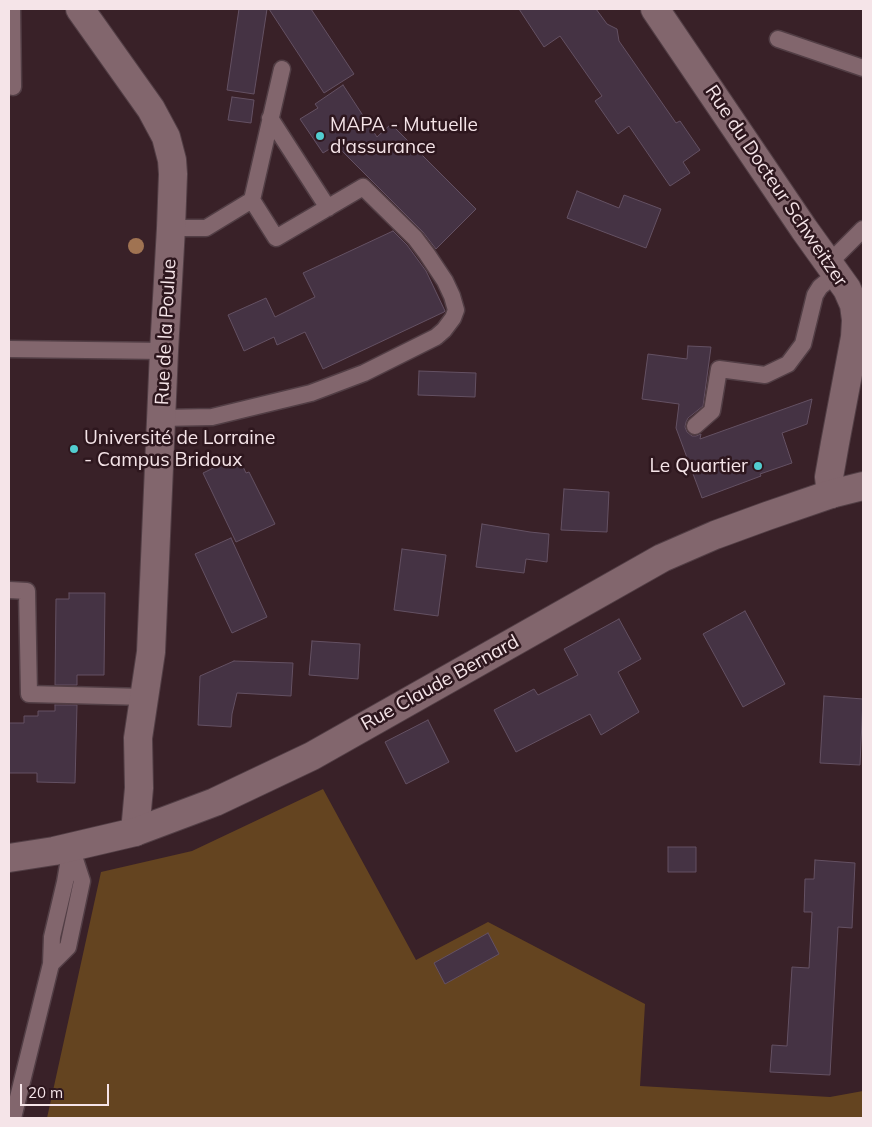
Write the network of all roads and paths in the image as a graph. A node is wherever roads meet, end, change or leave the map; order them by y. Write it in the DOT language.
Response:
graph roads {
  1 [pos="12,9"];
  2 [pos="80,9"];
  3 [pos="655,9"];
  4 [pos="778,39"];
  5 [pos="863,68"];
  6 [pos="282,69"];
  7 [pos="13,87"];
  8 [pos="270,118"];
  9 [pos="252,200"];
  10 [pos="328,208"];
  11 [pos="171,228"];
  12 [pos="863,229"];
  13 [pos="833,268"];
  14 [pos="9,349"];
  15 [pos="164,351"];
  16 [pos="161,418"];
  17 [pos="695,426"];
  18 [pos="863,486"];
  19 [pos="831,494"];
  20 [pos="9,590"];
  21 [pos="145,697"];
  22 [pos="135,832"];
  23 [pos="71,847"];
  24 [pos="9,858"];
  25 [pos="13,1118"];
  1 -- 7 [label="lane"];
  2 -- 11 [label="street, Rue de la Poulue"];
  3 -- 13 [label="street, Rue du Docteur Schweitzer"];
  4 -- 5 [label="lane"];
  6 -- 8 [label="lane"];
  8 -- 9 [label="lane"];
  8 -- 10 [label="lane"];
  9 -- 10 [label="lane"];
  9 -- 11 [label="lane"];
  10 -- 16 [label="lane"];
  11 -- 15 [label="street, Rue de la Poulue"];
  12 -- 13 [label="lane"];
  13 -- 17 [label="lane"];
  13 -- 19 [label="street, Rue du Docteur Schweitzer"];
  14 -- 15 [label="lane"];
  15 -- 16 [label="street, Rue de la Poulue"];
  16 -- 21 [label="street, Rue de la Poulue"];
  18 -- 19 [label="street, Rue Claude Bernard"];
  19 -- 22 [label="street, Rue Claude Bernard"];
  20 -- 21 [label="lane"];
  21 -- 22 [label="street, Rue de la Poulue"];
  22 -- 23 [label="street, Rue Claude Bernard"];
  23 -- 24 [label="street, Rue Claude Bernard"];
  23 -- 25 [label="lane"];
}
